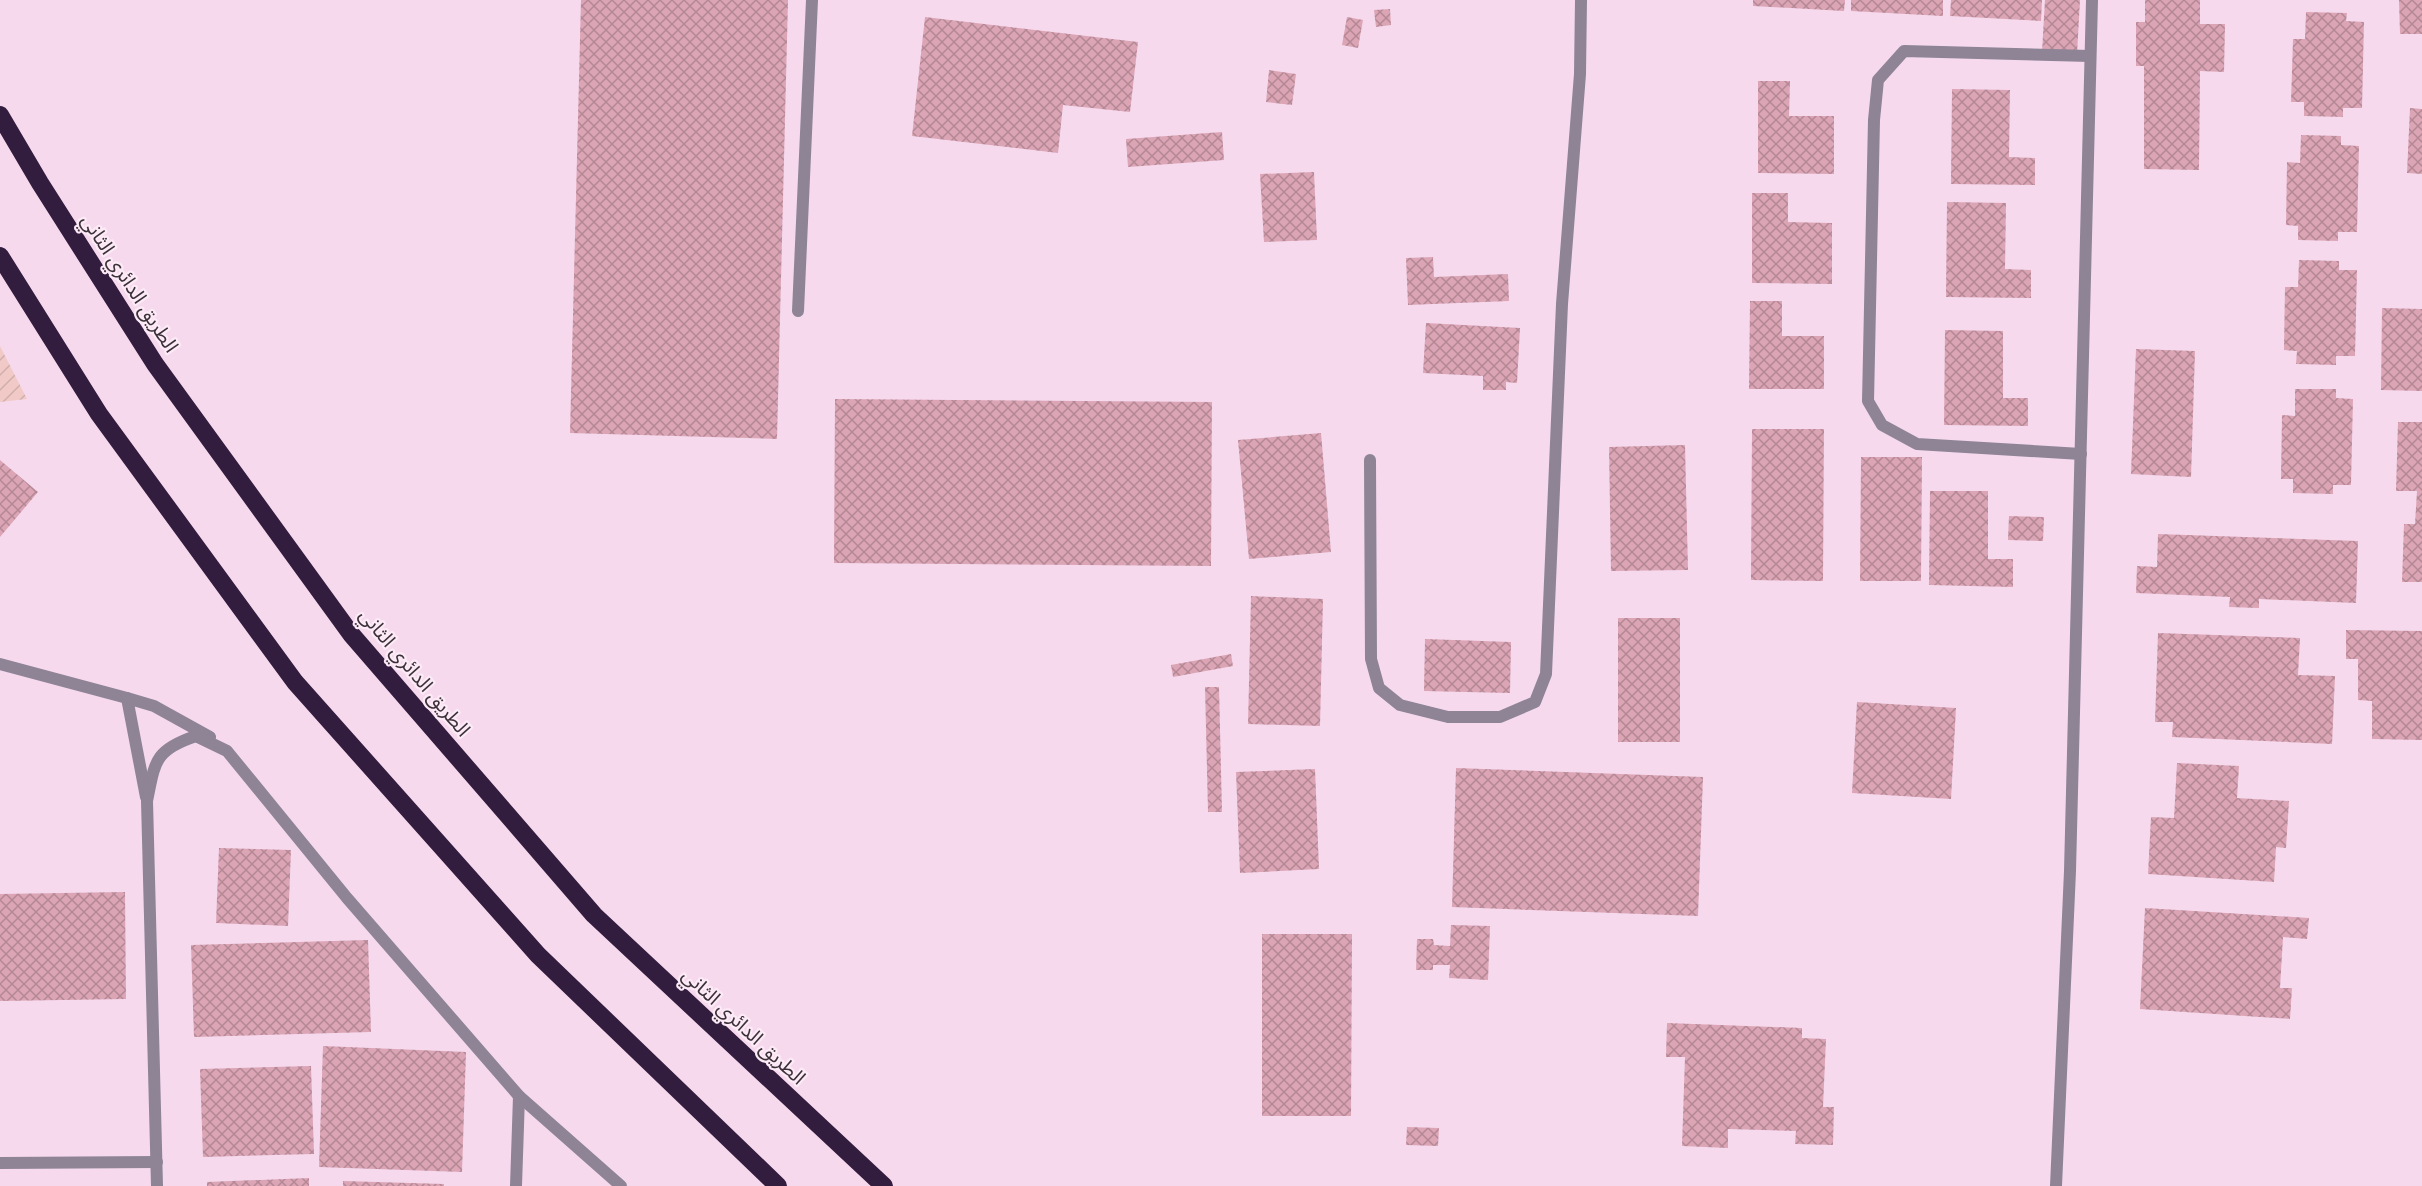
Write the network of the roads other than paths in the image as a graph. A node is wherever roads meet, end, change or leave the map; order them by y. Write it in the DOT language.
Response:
graph roads {
  1 [pos="812,0"];
  2 [pos="1581,0"];
  3 [pos="2092,0"];
  4 [pos="2090,56"];
  5 [pos="0,115"];
  6 [pos="0,256"];
  7 [pos="798,311"];
  8 [pos="2081,454"];
  9 [pos="1370,460"];
  10 [pos="0,664"];
  11 [pos="127,698"];
  12 [pos="227,750"];
  13 [pos="147,801"];
  14 [pos="519,1096"];
  15 [pos="157,1162"];
  16 [pos="0,1163"];
  17 [pos="157,1186"];
  18 [pos="516,1186"];
  19 [pos="621,1186"];
  20 [pos="778,1186"];
  21 [pos="884,1186"];
  22 [pos="2056,1186"];
  1 -- 7 [label="street"];
  2 -- 9 [label="street"];
  3 -- 4 [label="street"];
  4 -- 8 [label="street"];
  4 -- 8 [label="street"];
  5 -- 21 [label="highway, الطريق الدائري الثاني"];
  6 -- 20 [label="highway"];
  8 -- 22 [label="street"];
  10 -- 11 [label="street"];
  11 -- 12 [label="street"];
  11 -- 13 [label="street"];
  12 -- 13 [label="street"];
  12 -- 14 [label="street"];
  13 -- 15 [label="street"];
  14 -- 18 [label="street"];
  14 -- 19 [label="street"];
  15 -- 16 [label="street"];
  15 -- 17 [label="street"];
}
